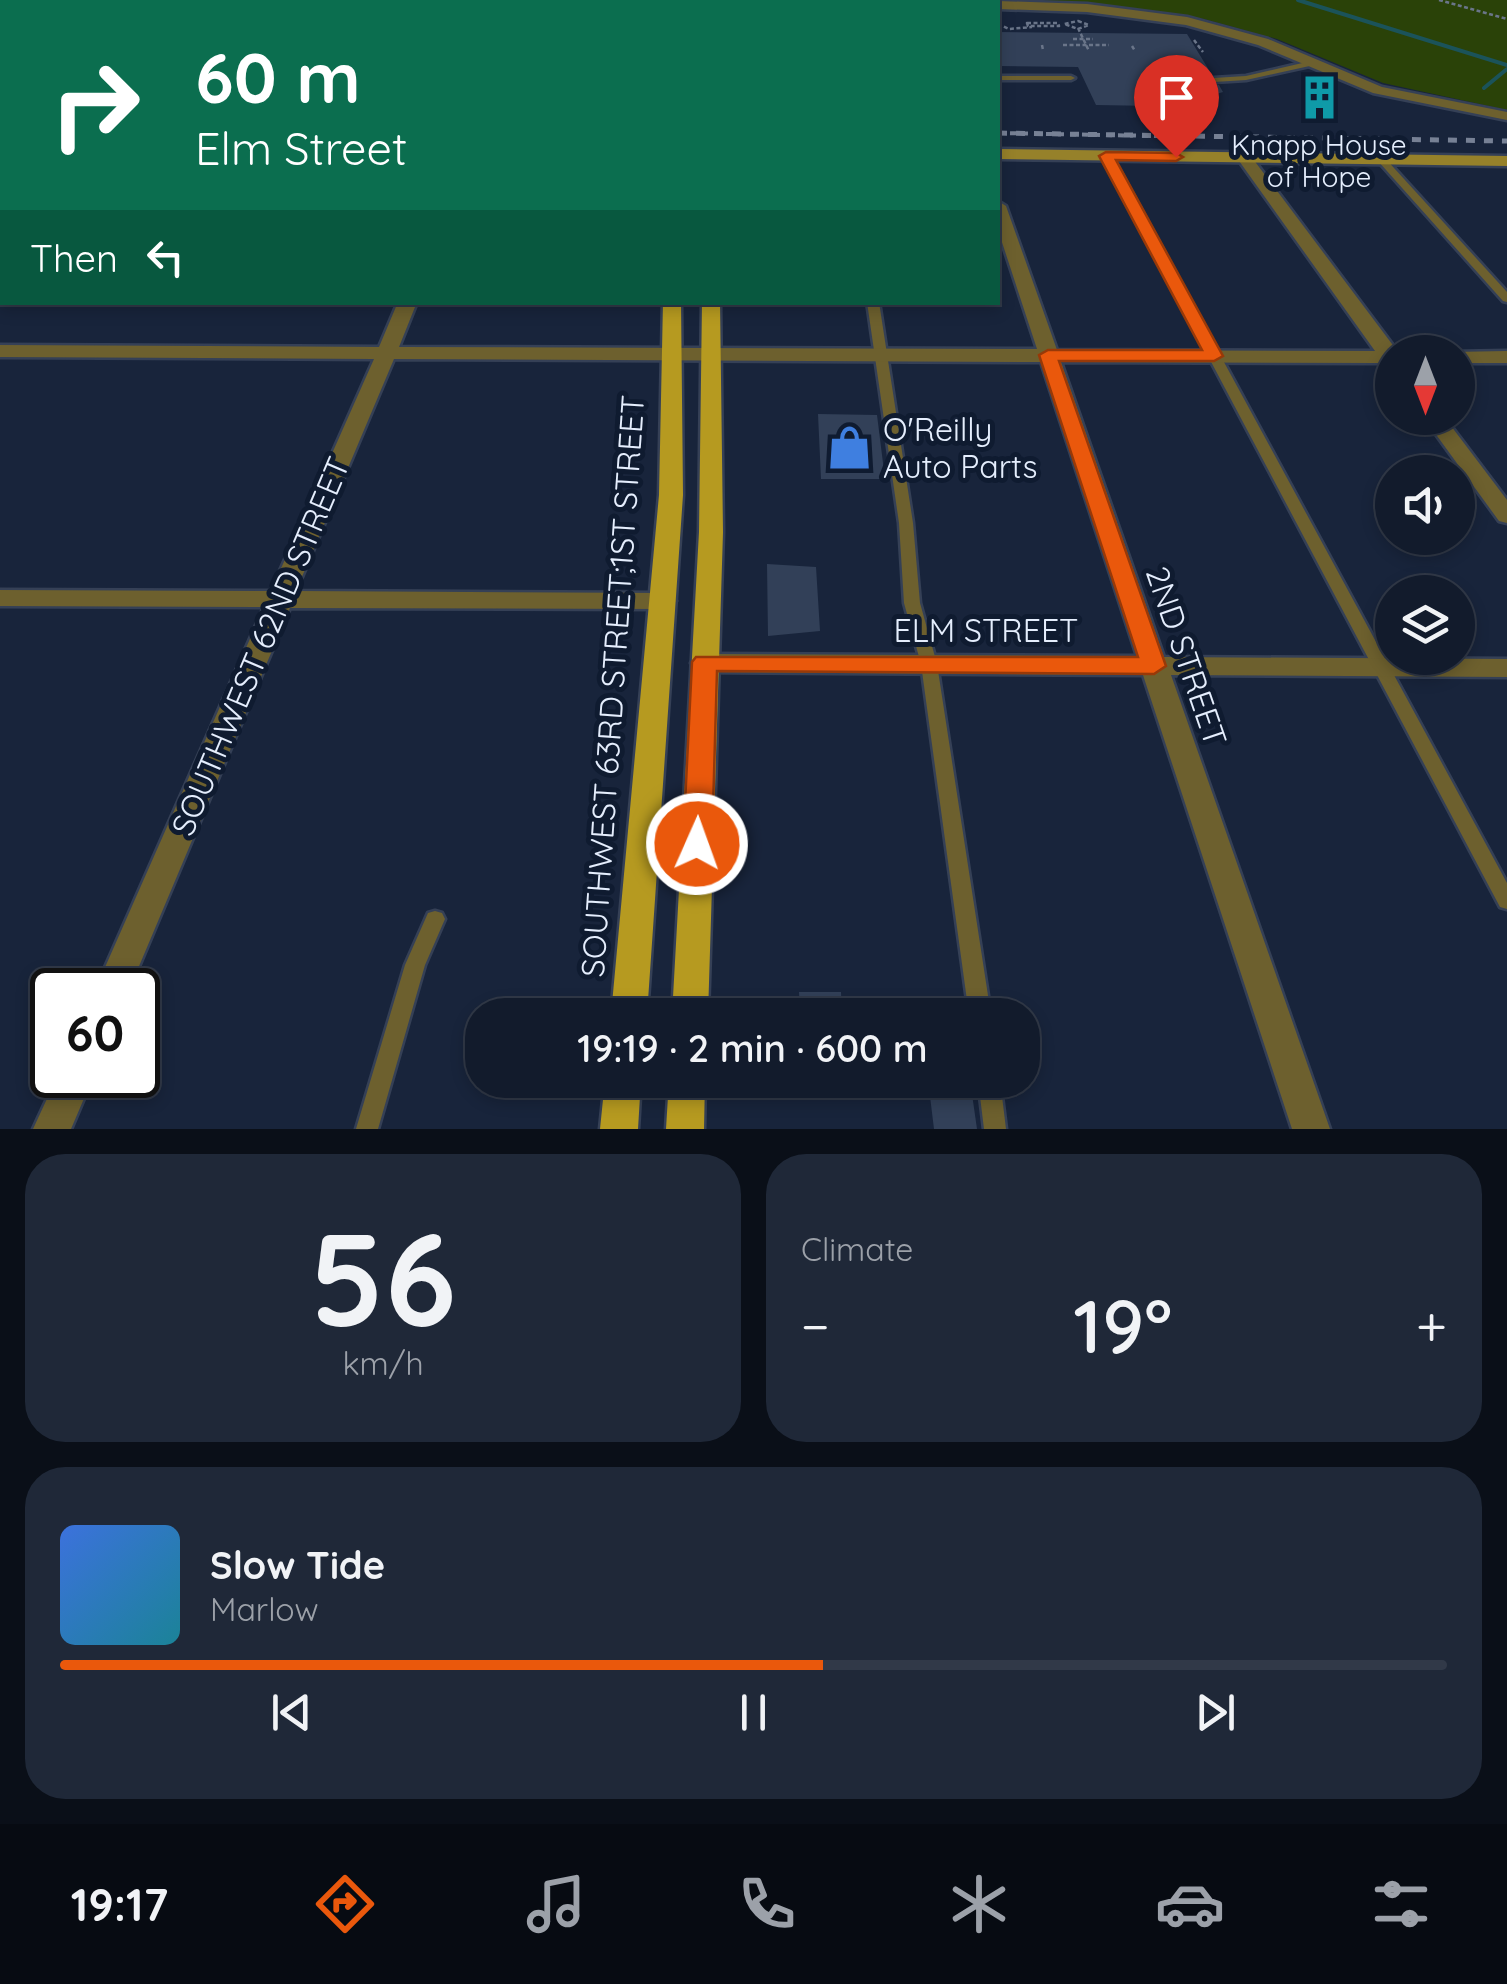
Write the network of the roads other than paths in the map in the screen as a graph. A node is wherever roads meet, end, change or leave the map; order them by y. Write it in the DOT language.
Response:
graph roads {
  1 [pos="1000,5"];
  2 [pos="1310,63"];
  3 [pos="1000,78"];
  4 [pos="1071,78"];
  5 [pos="1223,82"];
  6 [pos="1507,116"];
  7 [pos="1000,154"];
  8 [pos="1106,156"];
  9 [pos="1245,158"];
  10 [pos="1380,160"];
  11 [pos="1507,161"];
  12 [pos="1000,212"];
  13 [pos="1507,299"];
  14 [pos="407,305"];
  15 [pos="672,305"];
  16 [pos="711,305"];
  17 [pos="874,305"];
  18 [pos="1375,335"];
  19 [pos="0,351"];
  20 [pos="386,352"];
  21 [pos="673,353"];
  22 [pos="710,354"];
  23 [pos="882,354"];
  24 [pos="1048,355"];
  25 [pos="1214,356"];
  26 [pos="1475,357"];
  27 [pos="1507,357"];
  28 [pos="1375,358"];
  29 [pos="1447,435"];
  30 [pos="1507,516"];
  31 [pos="0,598"];
  32 [pos="280,600"];
  33 [pos="663,601"];
  34 [pos="1375,654"];
  35 [pos="705,662"];
  36 [pos="929,664"];
  37 [pos="1154,666"];
  38 [pos="1375,667"];
  39 [pos="1475,668"];
  40 [pos="1507,668"];
  41 [pos="1386,675"];
  42 [pos="1507,901"];
  43 [pos="435,919"];
  44 [pos="121,968"];
  45 [pos="629,998"];
  46 [pos="691,998"];
  47 [pos="978,998"];
  48 [pos="66,1098"];
  49 [pos="622,1098"];
  50 [pos="687,1098"];
  51 [pos="992,1098"];
  52 [pos="52,1129"];
  53 [pos="368,1129"];
  54 [pos="619,1129"];
  55 [pos="686,1129"];
  56 [pos="996,1129"];
  57 [pos="1311,1129"];
  1 -- 2 [label="street"];
  2 -- 5 [label="lane"];
  2 -- 6 [label="street"];
  3 -- 4 [label="lane"];
  7 -- 8 [label="main road"];
  8 -- 9 [label="main road"];
  8 -- 25 [label="lane"];
  9 -- 10 [label="main road"];
  9 -- 18 [label="street"];
  10 -- 11 [label="main road"];
  10 -- 13 [label="lane"];
  12 -- 24 [label="street, 2ND STREET"];
  14 -- 20 [label="street, SOUTHWEST 62ND STREET"];
  15 -- 21 [label="main road, SOUTHWEST 63RD STREET;1ST STREET"];
  16 -- 22 [label="main road"];
  17 -- 23 [label="lane"];
  19 -- 20 [label="street"];
  20 -- 21 [label="street"];
  20 -- 32 [label="street, SOUTHWEST 62ND STREET"];
  21 -- 22 [label="street"];
  21 -- 33 [label="main road, SOUTHWEST 63RD STREET;1ST STREET"];
  22 -- 23 [label="street"];
  22 -- 35 [label="main road"];
  23 -- 24 [label="street"];
  23 -- 36 [label="lane"];
  24 -- 25 [label="street"];
  24 -- 37 [label="street, 2ND STREET"];
  25 -- 28 [label="street"];
  25 -- 34 [label="lane"];
  26 -- 27 [label="street"];
  29 -- 30 [label="street"];
  31 -- 32 [label="street"];
  32 -- 33 [label="street"];
  32 -- 44 [label="street, SOUTHWEST 62ND STREET"];
  33 -- 45 [label="main road, SOUTHWEST 63RD STREET;1ST STREET"];
  35 -- 36 [label="street, ELM STREET"];
  35 -- 46 [label="main road"];
  36 -- 37 [label="street, ELM STREET"];
  36 -- 47 [label="lane"];
  37 -- 38 [label="street, ELM STREET"];
  37 -- 57 [label="street, 2ND STREET"];
  39 -- 40 [label="street, ELM STREET"];
  41 -- 42 [label="lane"];
  43 -- 53 [label="lane"];
  48 -- 52 [label="street"];
  49 -- 54 [label="main road"];
  50 -- 55 [label="main road"];
  51 -- 56 [label="lane"];
}
